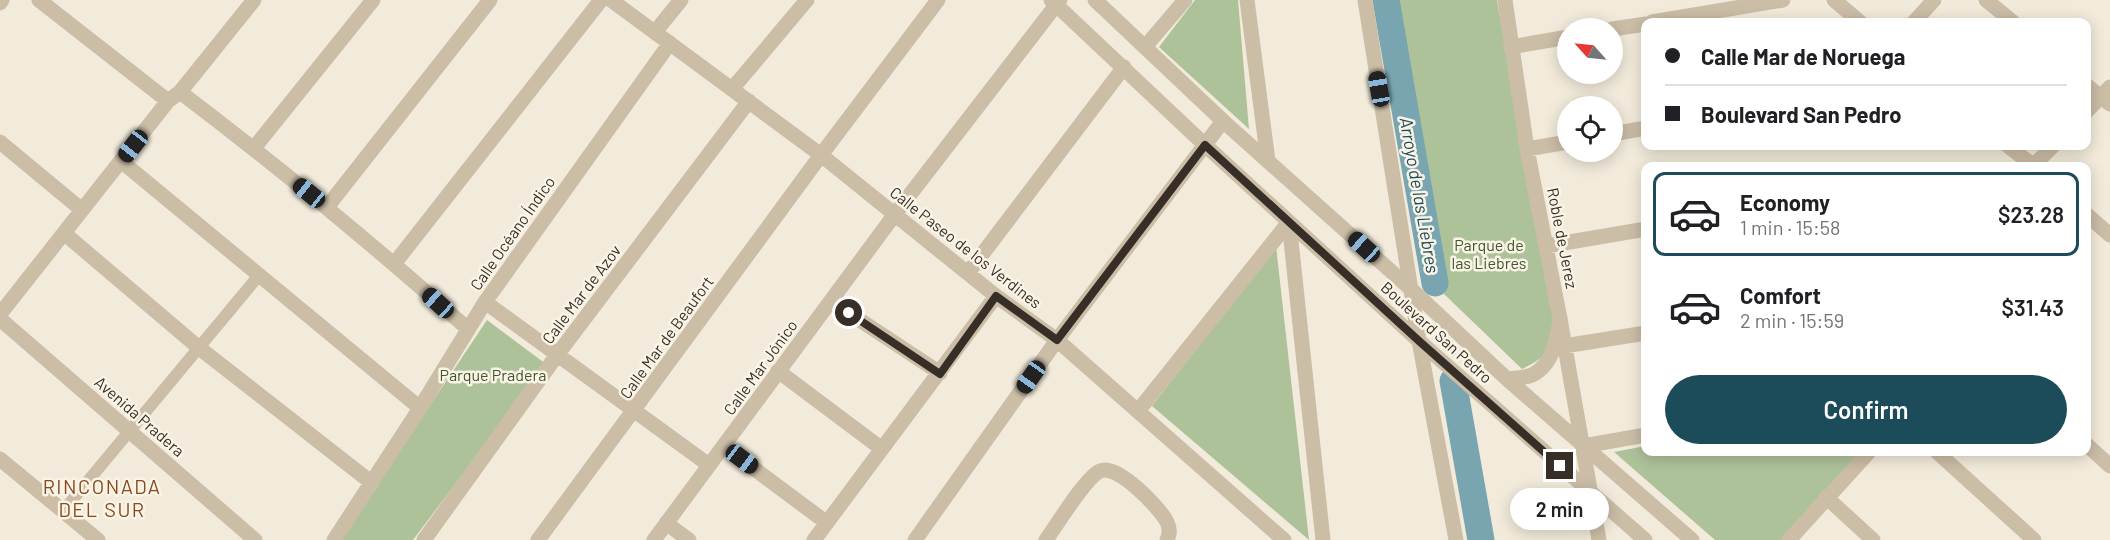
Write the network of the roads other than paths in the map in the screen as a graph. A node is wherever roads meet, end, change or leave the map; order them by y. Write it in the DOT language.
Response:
graph roads {
  1 [pos="39,0"];
  2 [pos="254,0"];
  3 [pos="373,0"];
  4 [pos="490,0"];
  5 [pos="601,0"];
  6 [pos="611,0"];
  7 [pos="681,0"];
  8 [pos="807,0"];
  9 [pos="938,0"];
  10 [pos="1095,0"];
  11 [pos="1185,0"];
  12 [pos="1247,0"];
  13 [pos="1365,0"];
  14 [pos="1505,0"];
  15 [pos="1783,0"];
  16 [pos="1834,0"];
  17 [pos="1934,0"];
  18 [pos="1986,0"];
  19 [pos="1056,1"];
  20 [pos="1676,18"];
  21 [pos="1855,18"];
  22 [pos="1918,18"];
  23 [pos="2008,18"];
  24 [pos="1641,25"];
  25 [pos="1623,27"];
  26 [pos="655,32"];
  27 [pos="1557,39"];
  28 [pos="670,43"];
  29 [pos="1144,47"];
  30 [pos="1510,47"];
  31 [pos="1124,67"];
  32 [pos="2091,88"];
  33 [pos="732,89"];
  34 [pos="2107,96"];
  35 [pos="174,97"];
  36 [pos="749,101"];
  37 [pos="2091,108"];
  38 [pos="1223,122"];
  39 [pos="1641,129"];
  40 [pos="1623,132"];
  41 [pos="0,142"];
  42 [pos="1557,144"];
  43 [pos="1205,145"];
  44 [pos="254,148"];
  45 [pos="1527,149"];
  46 [pos="2013,150"];
  47 [pos="2049,150"];
  48 [pos="821,155"];
  49 [pos="121,161"];
  50 [pos="1268,161"];
  51 [pos="2028,162"];
  52 [pos="2037,162"];
  53 [pos="327,207"];
  54 [pos="82,210"];
  55 [pos="895,214"];
  56 [pos="2091,218"];
  57 [pos="1289,222"];
  58 [pos="1641,230"];
  59 [pos="65,234"];
  60 [pos="2110,235"];
  61 [pos="1546,246"];
  62 [pos="394,264"];
  63 [pos="968,273"];
  64 [pos="260,274"];
  65 [pos="996,296"];
  66 [pos="1417,296"];
  67 [pos="831,301"];
  68 [pos="485,302"];
  69 [pos="0,314"];
  70 [pos="0,319"];
  71 [pos="1560,319"];
  72 [pos="468,329"];
  73 [pos="1641,334"];
  74 [pos="1057,340"];
  75 [pos="1424,345"];
  76 [pos="1564,346"];
  77 [pos="198,347"];
  78 [pos="557,355"];
  79 [pos="778,371"];
  80 [pos="940,374"];
  81 [pos="1507,379"];
  82 [pos="420,408"];
  83 [pos="634,411"];
  84 [pos="1138,411"];
  85 [pos="130,430"];
  86 [pos="1641,436"];
  87 [pos="1583,446"];
  88 [pos="725,447"];
  89 [pos="882,449"];
  90 [pos="2091,449"];
  91 [pos="1865,456"];
  92 [pos="1941,456"];
  93 [pos="1,463"];
  94 [pos="709,465"];
  95 [pos="2110,466"];
  96 [pos="372,483"];
  97 [pos="1589,493"];
  98 [pos="1826,497"];
  99 [pos="63,511"];
  100 [pos="827,523"];
  101 [pos="666,524"];
  102 [pos="98,540"];
  103 [pos="255,540"];
  104 [pos="334,540"];
  105 [pos="424,540"];
  106 [pos="538,540"];
  107 [pos="654,540"];
  108 [pos="689,540"];
  109 [pos="814,540"];
  110 [pos="915,540"];
  111 [pos="1046,540"];
  112 [pos="1167,540"];
  113 [pos="1284,540"];
  114 [pos="1323,540"];
  115 [pos="1456,540"];
  116 [pos="1599,540"];
  117 [pos="1645,540"];
  118 [pos="1692,540"];
  119 [pos="1789,540"];
  120 [pos="1873,540"];
  121 [pos="2034,540"];
  1 -- 35 [label="street"];
  2 -- 35 [label="street"];
  3 -- 44 [label="street"];
  4 -- 53 [label="street"];
  5 -- 62 [label="street"];
  6 -- 26 [label="street, Calle Paseo de los Verdines"];
  7 -- 26 [label="street"];
  8 -- 33 [label="street"];
  9 -- 48 [label="street, Calle Mar de Beaufort"];
  10 -- 29 [label="street, Boulevard San Pedro"];
  11 -- 29 [label="street"];
  12 -- 50 [label="street"];
  13 -- 66 [label="street"];
  14 -- 30 [label="street, Roble de Jerez"];
  15 -- 20 [label="street"];
  16 -- 21 [label="street"];
  17 -- 22 [label="street"];
  18 -- 23 [label="street"];
  19 -- 31 [label="street, Boulevard San Pedro"];
  19 -- 55 [label="street, Calle Mar Jónico"];
  24 -- 25 [label="street"];
  26 -- 28 [label="street, Calle Paseo de los Verdines"];
  27 -- 30 [label="street"];
  28 -- 33 [label="street, Calle Paseo de los Verdines"];
  28 -- 68 [label="street, Calle Océano Índico"];
  29 -- 38 [label="street, Boulevard San Pedro"];
  30 -- 45 [label="street, Roble de Jerez"];
  31 -- 43 [label="street, Boulevard San Pedro"];
  31 -- 63 [label="street"];
  32 -- 34 [label="street"];
  33 -- 36 [label="street, Calle Paseo de los Verdines"];
  34 -- 37 [label="street"];
  35 -- 44 [label="street"];
  35 -- 49 [label="street"];
  36 -- 48 [label="street, Calle Paseo de los Verdines"];
  36 -- 78 [label="street, Calle Mar de Azov"];
  38 -- 43 [label="street"];
  38 -- 50 [label="street, Boulevard San Pedro"];
  39 -- 40 [label="street"];
  41 -- 54 [label="street"];
  42 -- 45 [label="street"];
  43 -- 57 [label="street, Boulevard San Pedro"];
  43 -- 74 [label="street"];
  44 -- 53 [label="street"];
  45 -- 61 [label="street, Roble de Jerez"];
  46 -- 51 [label="street"];
  47 -- 52 [label="street"];
  48 -- 55 [label="street, Calle Paseo de los Verdines"];
  48 -- 83 [label="street, Calle Mar de Beaufort"];
  49 -- 54 [label="street"];
  49 -- 64 [label="street"];
  50 -- 66 [label="street, Boulevard San Pedro"];
  53 -- 62 [label="street"];
  54 -- 59 [label="street"];
  55 -- 63 [label="street, Calle Paseo de los Verdines"];
  55 -- 67 [label="street, Calle Mar Jónico"];
  56 -- 60 [label="street"];
  57 -- 75 [label="street, Boulevard San Pedro"];
  57 -- 84 [label="street"];
  57 -- 114 [label="street"];
  58 -- 61 [label="street"];
  59 -- 69 [label="street"];
  59 -- 77 [label="street"];
  61 -- 71 [label="street, Roble de Jerez"];
  62 -- 72 [label="street"];
  63 -- 65 [label="street, Calle Paseo de los Verdines"];
  64 -- 77 [label="street"];
  64 -- 82 [label="street"];
  65 -- 74 [label="street, Calle Paseo de los Verdines"];
  65 -- 80 [label="street"];
  66 -- 75 [label="street"];
  66 -- 81 [label="street, Boulevard San Pedro"];
  67 -- 79 [label="street, Calle Mar Jónico"];
  67 -- 80 [label="street"];
  68 -- 72 [label="street, Calle Océano Índico"];
  68 -- 78 [label="street"];
  70 -- 85 [label="street, Avenida Pradera"];
  71 -- 76 [label="street, Roble de Jerez"];
  71 -- 81 [label="street"];
  72 -- 82 [label="street, Calle Océano Índico"];
  73 -- 76 [label="street"];
  74 -- 84 [label="street, Calle Paseo de los Verdines"];
  74 -- 110 [label="street"];
  75 -- 97 [label="street, Boulevard San Pedro"];
  75 -- 115 [label="street"];
  76 -- 87 [label="street, Roble de Jerez"];
  77 -- 85 [label="street"];
  77 -- 96 [label="street"];
  78 -- 83 [label="street"];
  78 -- 105 [label="street, Calle Mar de Azov"];
  79 -- 88 [label="street, Calle Mar Jónico"];
  79 -- 89 [label="street"];
  80 -- 89 [label="street"];
  81 -- 87 [label="street, Boulevard San Pedro"];
  82 -- 96 [label="street, Calle Océano Índico"];
  83 -- 94 [label="street"];
  83 -- 106 [label="street, Calle Mar de Beaufort"];
  84 -- 113 [label="street, Calle Paseo de los Verdines"];
  85 -- 99 [label="street"];
  85 -- 103 [label="street, Avenida Pradera"];
  86 -- 87 [label="street"];
  87 -- 97 [label="street, Roble de Jerez"];
  87 -- 118 [label="street, Boulevard San Pedro"];
  88 -- 94 [label="street, Calle Mar Jónico"];
  88 -- 100 [label="street"];
  89 -- 100 [label="street"];
  90 -- 95 [label="street"];
  91 -- 98 [label="street"];
  92 -- 121 [label="street"];
  93 -- 99 [label="street"];
  94 -- 101 [label="street, Calle Mar Jónico"];
  96 -- 104 [label="street, Calle Océano Índico"];
  97 -- 116 [label="street, Roble de Jerez"];
  97 -- 117 [label="street, Boulevard San Pedro"];
  98 -- 119 [label="street"];
  98 -- 120 [label="street"];
  99 -- 102 [label="street"];
  100 -- 109 [label="street"];
  101 -- 107 [label="street, Calle Mar Jónico"];
  101 -- 108 [label="street"];
  111 -- 112 [label="street"];
}
